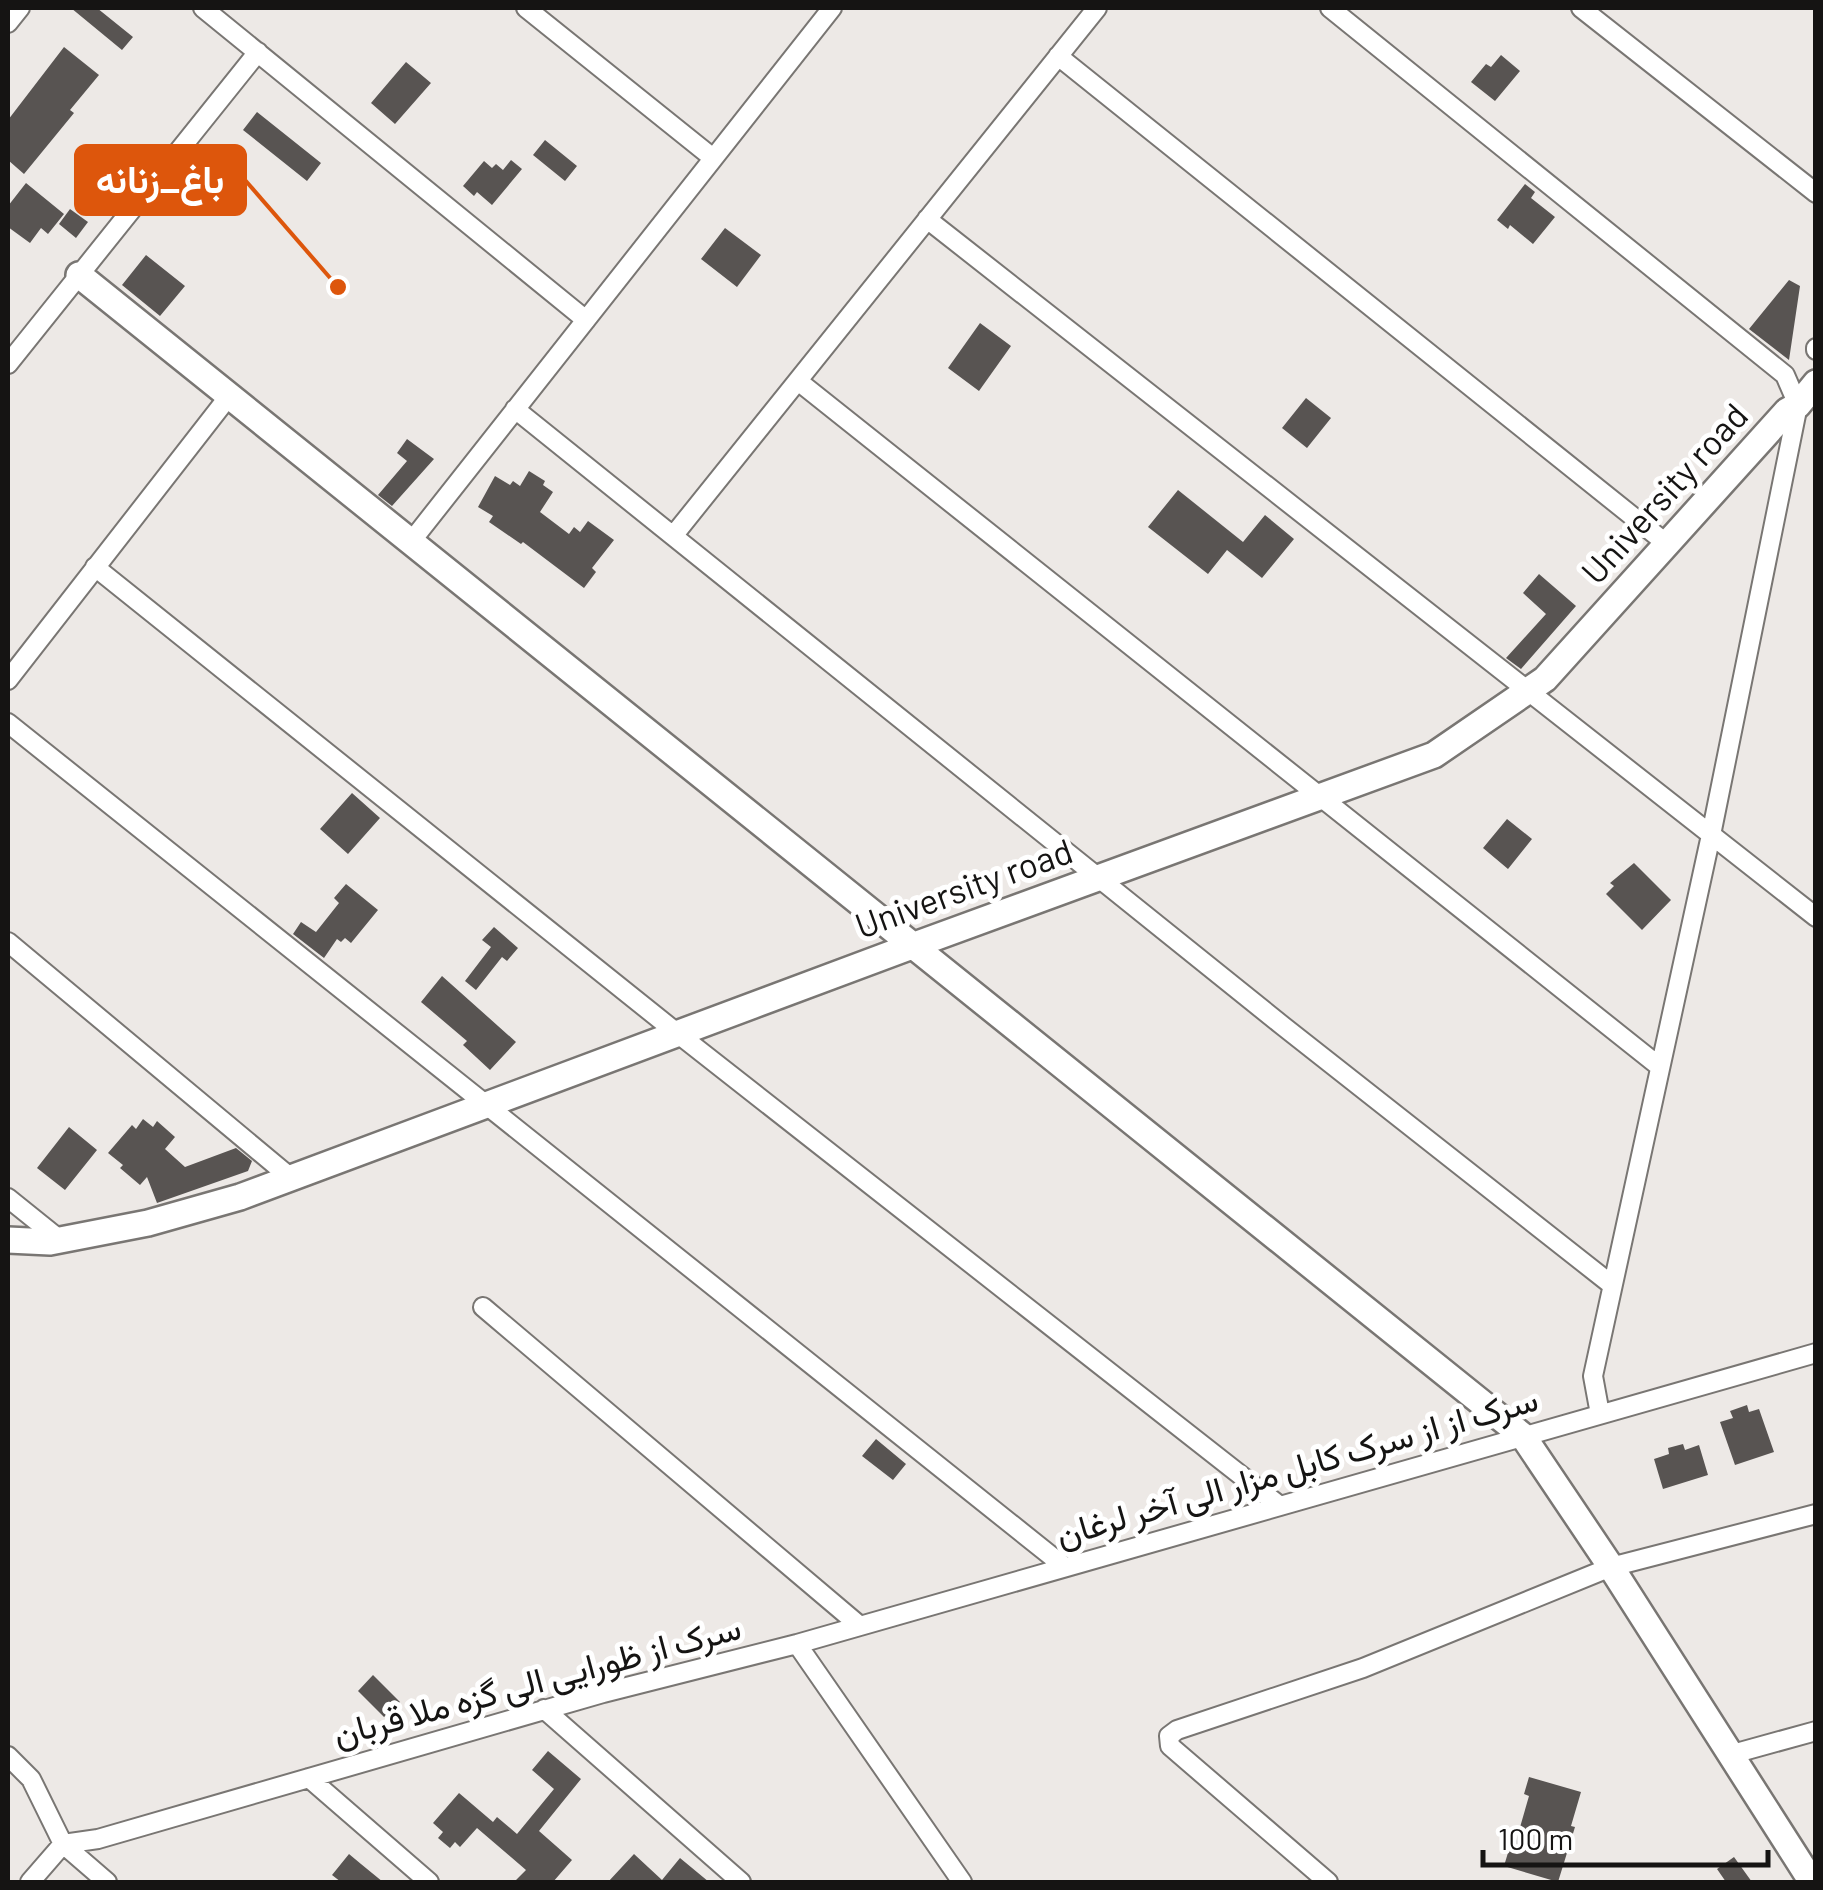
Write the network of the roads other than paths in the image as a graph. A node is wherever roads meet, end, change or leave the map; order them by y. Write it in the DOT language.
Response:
graph roads {
  1 [pos="20,8"];
  2 [pos="203,8"];
  3 [pos="526,8"];
  4 [pos="832,8"];
  5 [pos="1097,8"];
  6 [pos="1330,8"];
  7 [pos="1581,8"];
  8 [pos="8,22"];
  9 [pos="258,52"];
  10 [pos="1058,56"];
  11 [pos="714,158"];
  12 [pos="1816,193"];
  13 [pos="928,219"];
  14 [pos="79,275"];
  15 [pos="586,320"];
  16 [pos="8,364"];
  17 [pos="798,380"];
  18 [pos="1810,392"];
  19 [pos="229,396"];
  20 [pos="515,409"];
  21 [pos="673,536"];
  22 [pos="410,543"];
  23 [pos="1667,544"];
  24 [pos="95,567"];
  25 [pos="8,680"];
  26 [pos="1528,691"];
  27 [pos="8,722"];
  28 [pos="1320,797"];
  29 [pos="1711,835"];
  30 [pos="1098,878"];
  31 [pos="1816,917"];
  32 [pos="8,942"];
  33 [pos="912,946"];
  34 [pos="678,1033"];
  35 [pos="1660,1068"];
  36 [pos="484,1106"];
  37 [pos="291,1178"];
  38 [pos="8,1198"];
  39 [pos="59,1239"];
  40 [pos="8,1240"];
  41 [pos="1612,1286"];
  42 [pos="482,1307"];
  43 [pos="1816,1352"];
  44 [pos="1600,1414"];
  45 [pos="1523,1436"];
  46 [pos="1280,1506"];
  47 [pos="1816,1514"];
  48 [pos="1065,1567"];
  49 [pos="1611,1568"];
  50 [pos="860,1626"];
  51 [pos="797,1644"];
  52 [pos="544,1710"];
  53 [pos="1816,1731"];
  54 [pos="1729,1754"];
  55 [pos="8,1756"];
  56 [pos="309,1778"];
  57 [pos="63,1844"];
  58 [pos="30,1882"];
  59 [pos="107,1882"];
  60 [pos="429,1882"];
  61 [pos="741,1882"];
  62 [pos="962,1882"];
  63 [pos="1328,1882"];
  64 [pos="1812,1882"];
  1 -- 8 [label="street"];
  2 -- 9 [label="street"];
  3 -- 11 [label="street"];
  4 -- 11 [label="street"];
  5 -- 10 [label="street"];
  6 -- 18 [label="street"];
  7 -- 12 [label="street"];
  9 -- 14 [label="street"];
  9 -- 15 [label="street"];
  10 -- 13 [label="street"];
  10 -- 23 [label="street"];
  11 -- 15 [label="street"];
  13 -- 17 [label="street"];
  13 -- 26 [label="street"];
  14 -- 16 [label="street"];
  14 -- 19 [label="street"];
  15 -- 20 [label="street"];
  17 -- 21 [label="street"];
  17 -- 28 [label="street"];
  18 -- 23 [label="street, University road"];
  18 -- 29 [label="street"];
  19 -- 22 [label="street"];
  19 -- 24 [label="street"];
  20 -- 21 [label="street"];
  20 -- 22 [label="street"];
  21 -- 30 [label="street"];
  22 -- 33 [label="street"];
  23 -- 26 [label="street, University road"];
  24 -- 25 [label="street"];
  24 -- 34 [label="street"];
  26 -- 28 [label="street, University road"];
  26 -- 29 [label="street"];
  27 -- 36 [label="street"];
  28 -- 30 [label="street, University road"];
  28 -- 35 [label="street"];
  29 -- 31 [label="street"];
  29 -- 35 [label="street"];
  30 -- 33 [label="street, University road"];
  30 -- 41 [label="street"];
  32 -- 37 [label="street"];
  33 -- 34 [label="street, University road"];
  33 -- 45 [label="street"];
  34 -- 36 [label="street, University road"];
  34 -- 46 [label="street"];
  35 -- 41 [label="street"];
  36 -- 37 [label="street, University road"];
  36 -- 48 [label="street"];
  37 -- 39 [label="street, University road"];
  38 -- 39 [label="street"];
  39 -- 40 [label="street, University road"];
  41 -- 44 [label="street"];
  42 -- 50 [label="street"];
  43 -- 44 [label="street, سرک از از سرک کابل مزار الی آخر لرغان"];
  44 -- 45 [label="street, سرک از از سرک کابل مزار الی آخر لرغان"];
  45 -- 46 [label="street, سرک از از سرک کابل مزار الی آخر لرغان"];
  45 -- 49 [label="street"];
  46 -- 48 [label="street, سرک از از سرک کابل مزار الی آخر لرغان"];
  47 -- 49 [label="street"];
  48 -- 50 [label="street, سرک از از سرک کابل مزار الی آخر لرغان"];
  49 -- 54 [label="street"];
  49 -- 63 [label="street"];
  50 -- 51 [label="street, سرک از از سرک کابل مزار الی آخر لرغان"];
  51 -- 52 [label="street, سرک از ظورایی الی گزه ملا قربان"];
  51 -- 62 [label="street, سرک از ظورایی الی گزه ملا قربان"];
  52 -- 56 [label="street, سرک از ظورایی الی گزه ملا قربان"];
  52 -- 61 [label="street"];
  53 -- 54 [label="street"];
  54 -- 64 [label="street"];
  55 -- 57 [label="street"];
  56 -- 57 [label="street, سرک از ظورایی الی گزه ملا قربان"];
  56 -- 60 [label="street"];
  57 -- 58 [label="street"];
  57 -- 59 [label="street"];
}
